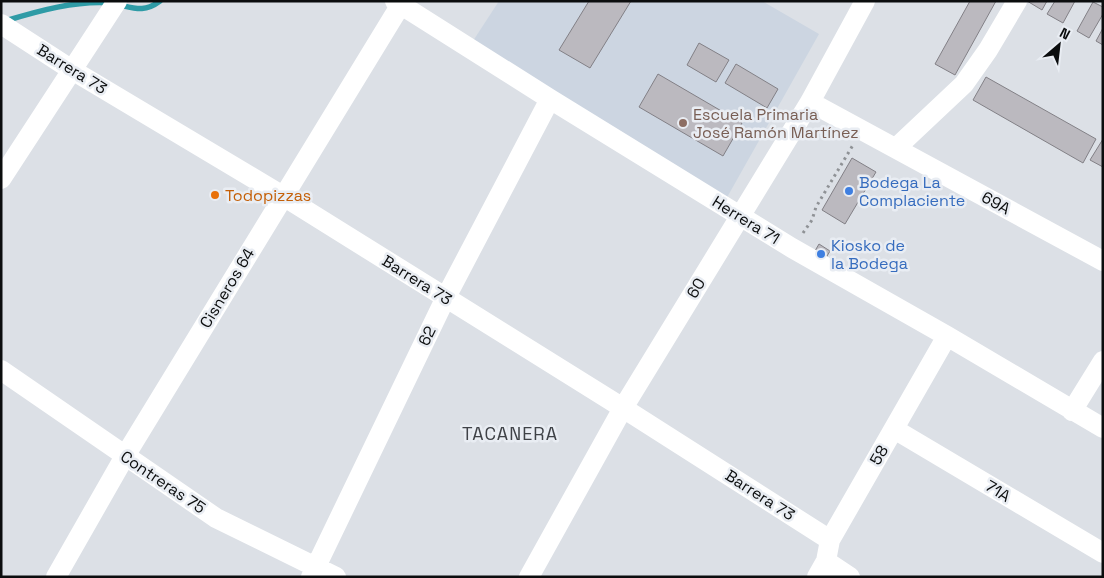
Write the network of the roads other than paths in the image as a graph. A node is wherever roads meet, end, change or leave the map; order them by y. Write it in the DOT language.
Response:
graph roads {
  1 [pos="117,1"];
  2 [pos="865,1"];
  3 [pos="1016,1"];
  4 [pos="400,2"];
  5 [pos="1,24"];
  6 [pos="72,70"];
  7 [pos="550,99"];
  8 [pos="810,102"];
  9 [pos="896,148"];
  10 [pos="1,179"];
  11 [pos="283,196"];
  12 [pos="740,216"];
  13 [pos="1103,261"];
  14 [pos="445,299"];
  15 [pos="948,336"];
  16 [pos="1103,361"];
  17 [pos="1,370"];
  18 [pos="624,408"];
  19 [pos="1072,411"];
  20 [pos="1103,428"];
  21 [pos="894,430"];
  22 [pos="125,456"];
  23 [pos="830,540"];
  24 [pos="1103,553"];
  25 [pos="822,569"];
  26 [pos="314,572"];
  27 [pos="56,577"];
  28 [pos="336,577"];
  29 [pos="529,577"];
  30 [pos="850,577"];
  1 -- 6 [label="street"];
  2 -- 8 [label="street, 60"];
  3 -- 9 [label="street"];
  4 -- 7 [label="street, Herrera 71"];
  4 -- 11 [label="street, Cisneros 64"];
  5 -- 6 [label="street, Barrera 73"];
  6 -- 10 [label="street"];
  6 -- 11 [label="street, Barrera 73"];
  7 -- 12 [label="street, Herrera 71"];
  7 -- 14 [label="street, 62"];
  8 -- 9 [label="street, 69A"];
  8 -- 12 [label="street, 60"];
  9 -- 13 [label="street, 69A"];
  11 -- 14 [label="street, Barrera 73"];
  11 -- 22 [label="street, Cisneros 64"];
  12 -- 15 [label="street, Herrera 71"];
  12 -- 18 [label="street, 60"];
  14 -- 18 [label="street, Barrera 73"];
  14 -- 26 [label="street, 62"];
  15 -- 19 [label="street, Herrera 71"];
  15 -- 21 [label="street, 58"];
  16 -- 19 [label="street"];
  17 -- 22 [label="street, Contreras 75"];
  18 -- 23 [label="street, Barrera 73"];
  18 -- 29 [label="street, 60"];
  19 -- 20 [label="street, Herrera 71"];
  21 -- 23 [label="street, 58"];
  21 -- 24 [label="street, 71A"];
  22 -- 26 [label="street, Contreras 75"];
  22 -- 27 [label="street, Cisneros 64"];
  23 -- 25 [label="street, 58"];
  25 -- 30 [label="street"];
  26 -- 28 [label="street, Contreras 75"];
}
